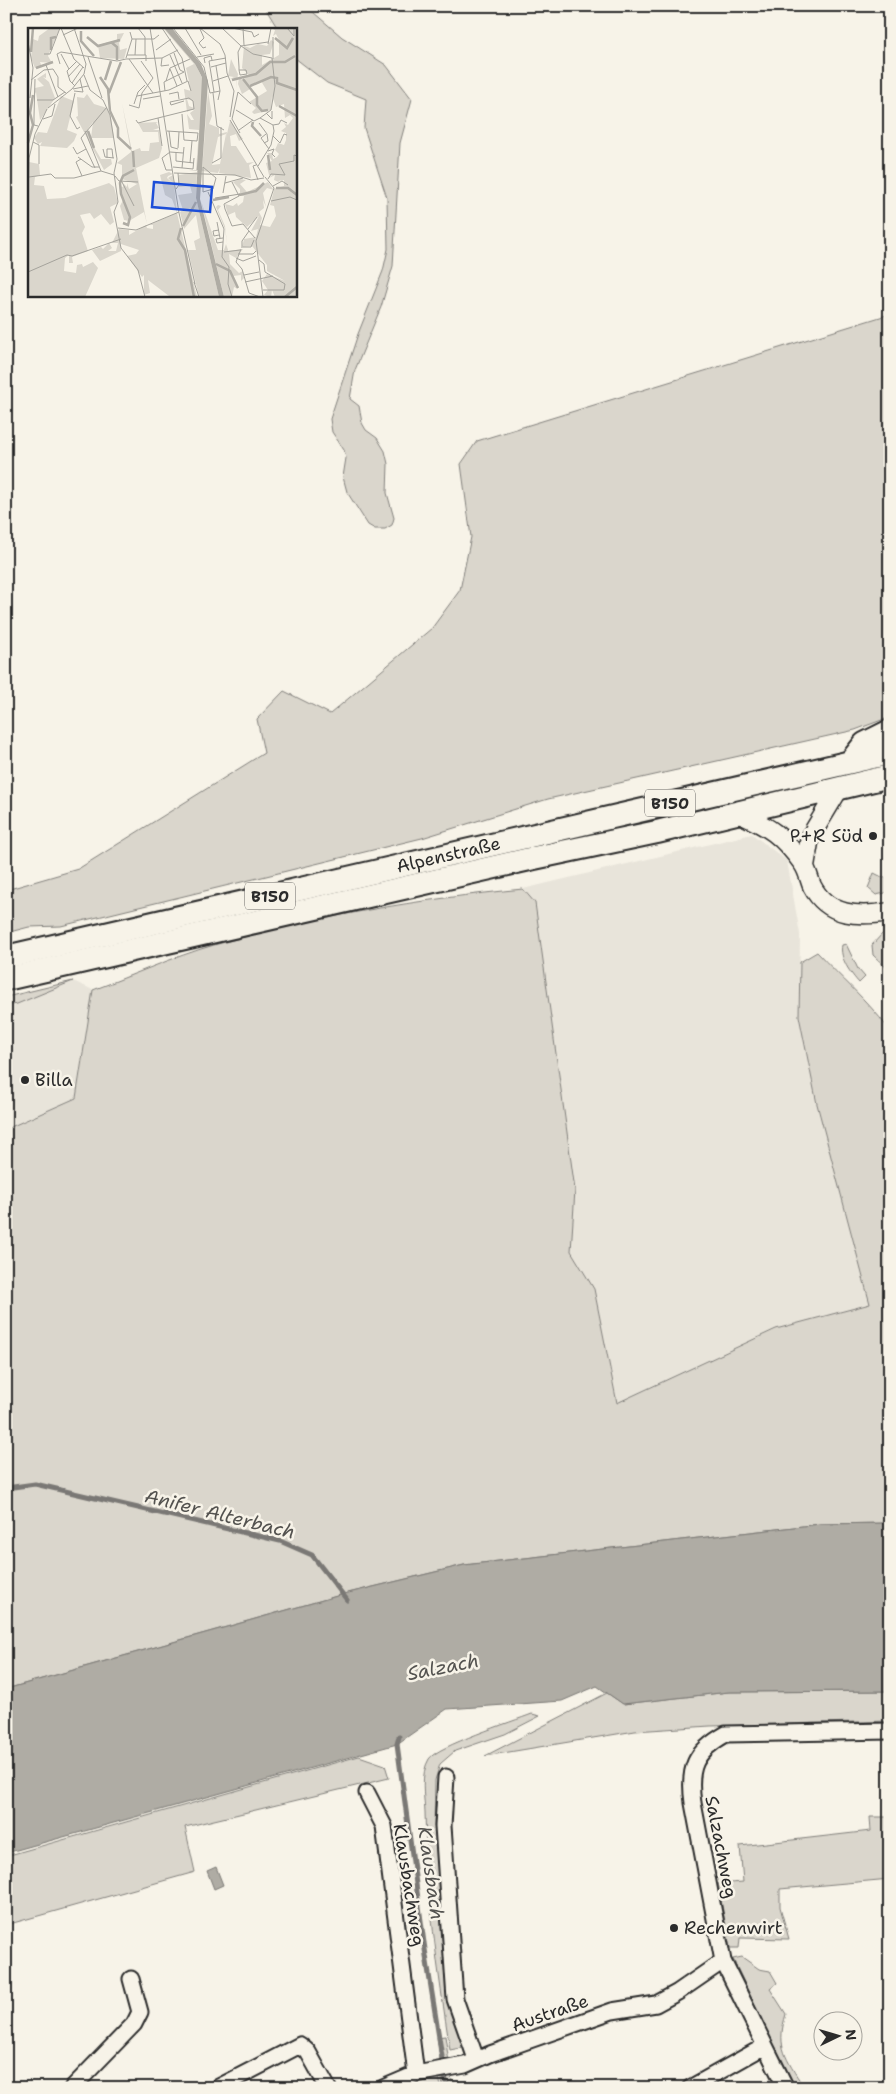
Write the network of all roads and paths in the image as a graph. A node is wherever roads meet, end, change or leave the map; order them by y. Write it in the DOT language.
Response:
graph roads {
  1 [pos="890,730"];
  2 [pos="890,752"];
  3 [pos="849,762"];
  4 [pos="890,776"];
  5 [pos="840,787"];
  6 [pos="737,813"];
  7 [pos="804,866"];
  8 [pos="890,912"];
  9 [pos="6,957"];
  10 [pos="6,979"];
  11 [pos="890,1731"];
  12 [pos="446,1777"];
  13 [pos="367,1793"];
  14 [pos="723,1961"];
  15 [pos="131,1979"];
  16 [pos="765,2046"];
  17 [pos="471,2062"];
  18 [pos="419,2074"];
  19 [pos="72,2088"];
  20 [pos="217,2088"];
  21 [pos="328,2088"];
  22 [pos="383,2088"];
  23 [pos="690,2088"];
  24 [pos="786,2088"];
  1 -- 3 [label="main road"];
  2 -- 3 [label="main road, Alpenstraße / B150"];
  3 -- 9 [label="main road, Alpenstraße / B150"];
  4 -- 5 [label="main road, Alpenstraße / B150"];
  5 -- 6 [label="main road, Alpenstraße / B150"];
  5 -- 7 [label="street"];
  6 -- 7 [label="street"];
  6 -- 10 [label="main road, Alpenstraße / B150"];
  7 -- 8 [label="street"];
  11 -- 14 [label="street, Salzachweg"];
  12 -- 17 [label="street, Klausbachweg"];
  13 -- 18 [label="street, Klausbachweg"];
  14 -- 16 [label="street, Salzachweg"];
  14 -- 17 [label="street, Austraße"];
  15 -- 19 [label="street"];
  16 -- 23 [label="street"];
  16 -- 24 [label="street, Salzachweg"];
  17 -- 18 [label="street, Austraße"];
  18 -- 22 [label="street, Austraße"];
  20 -- 21 [label="street"];
}
